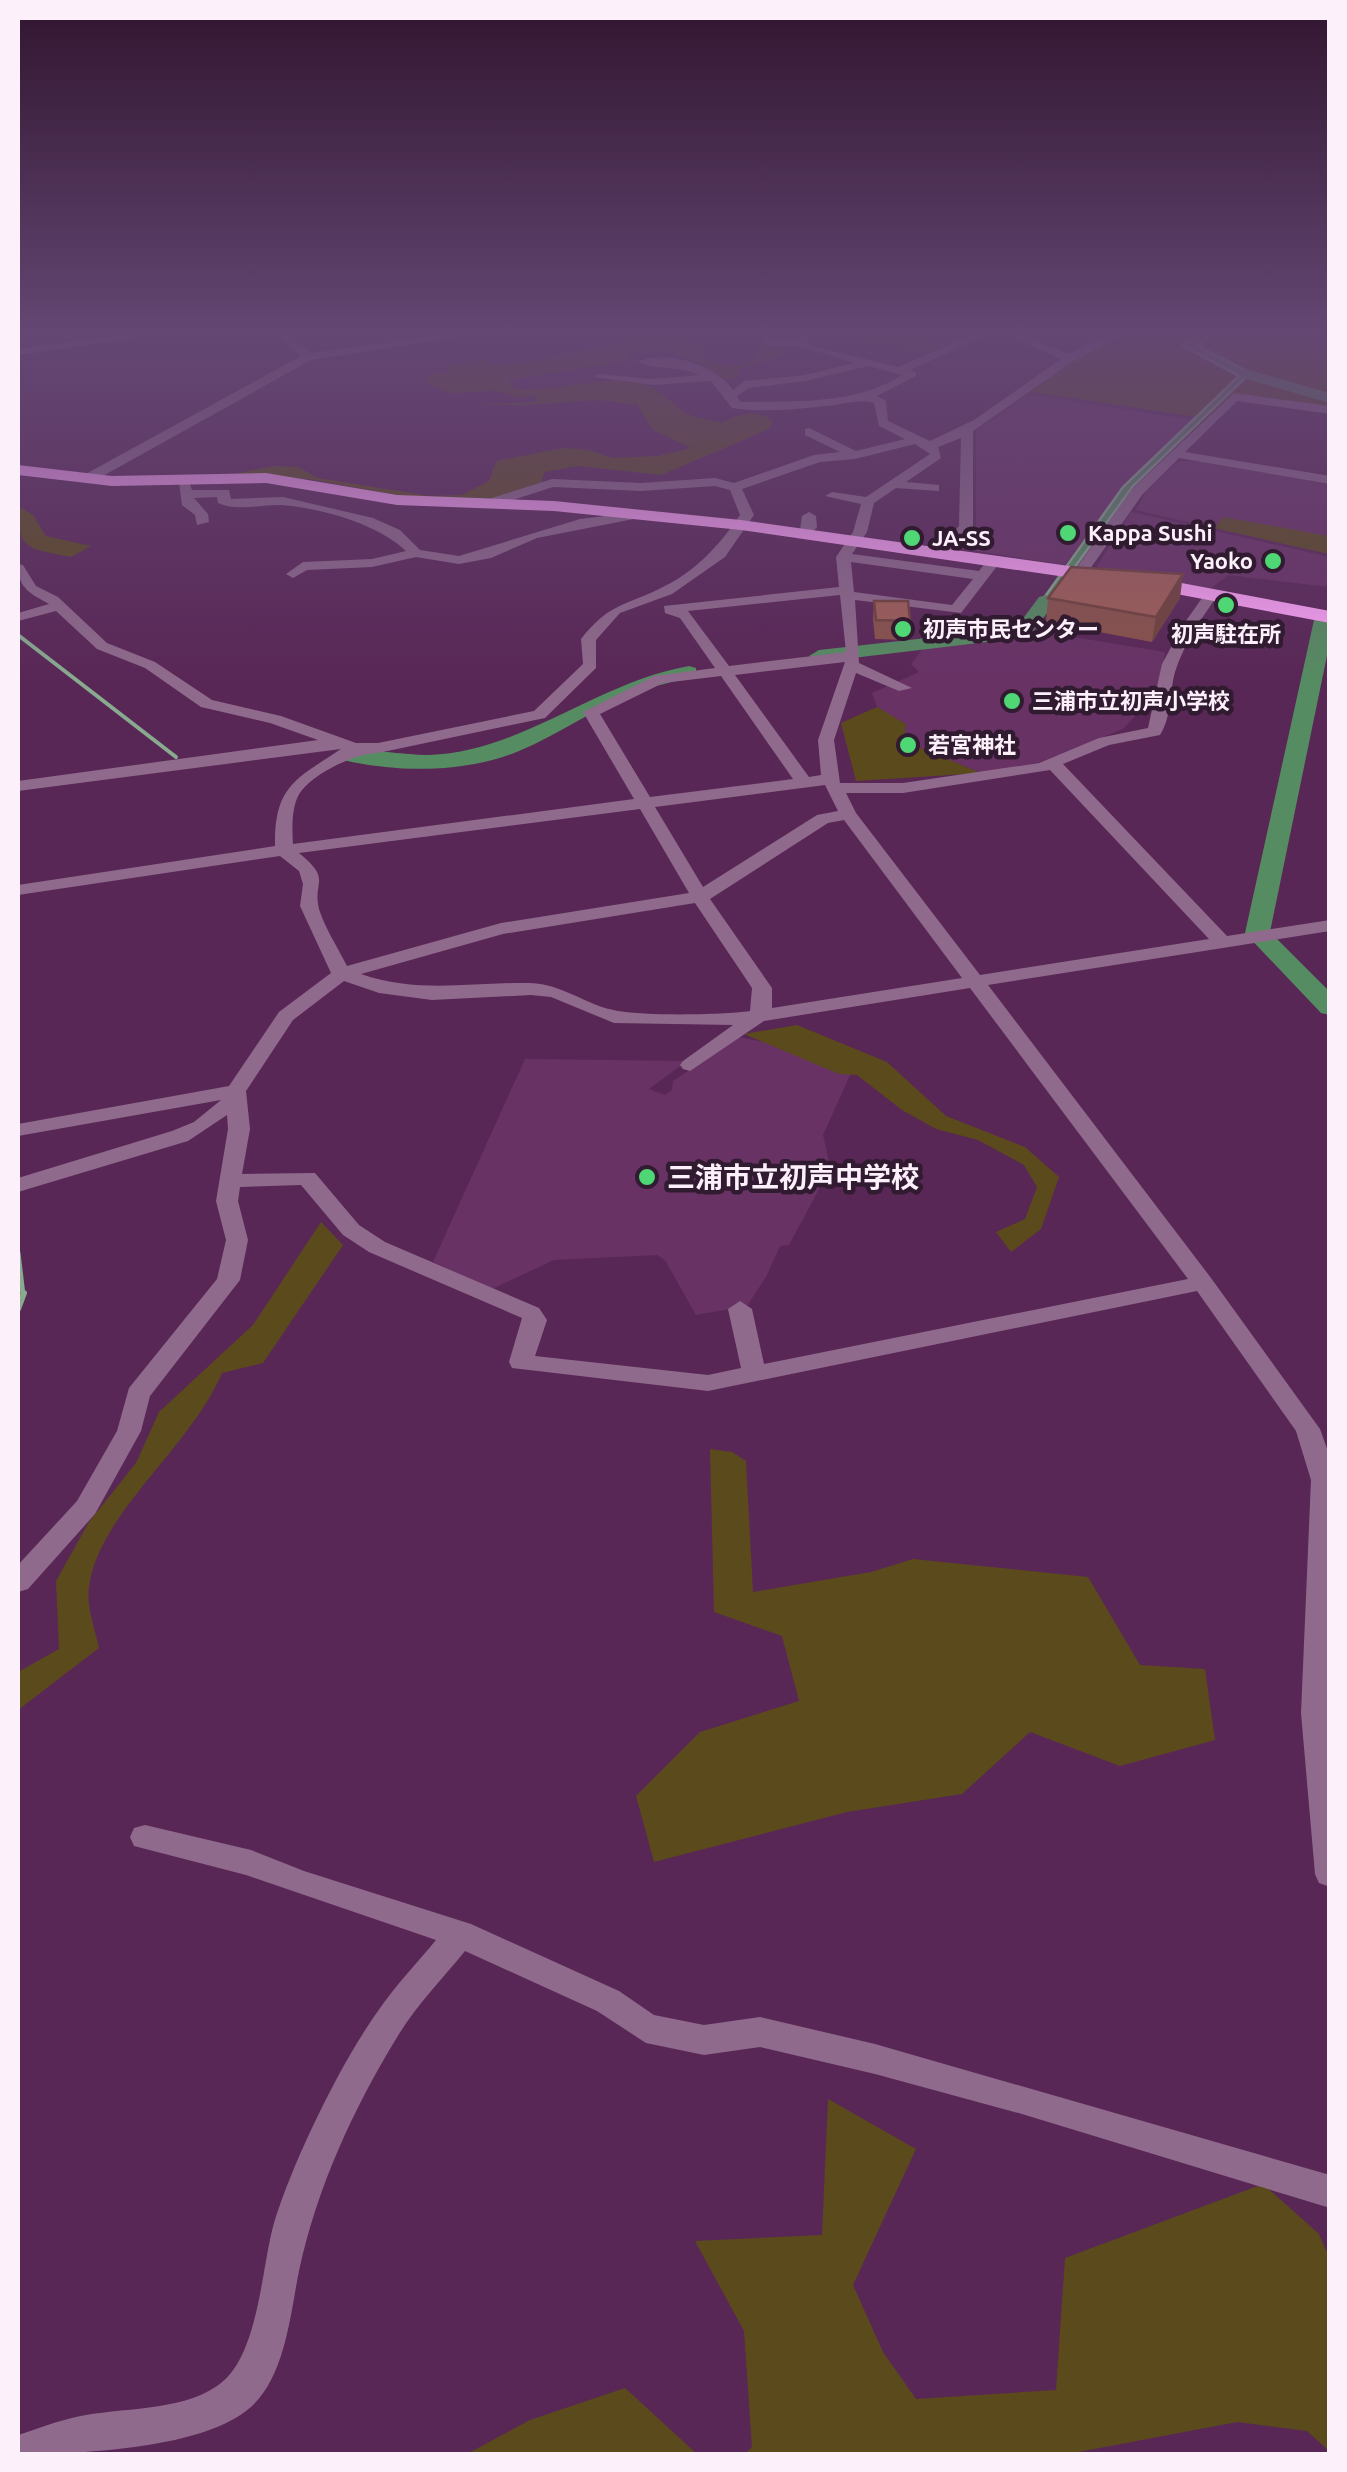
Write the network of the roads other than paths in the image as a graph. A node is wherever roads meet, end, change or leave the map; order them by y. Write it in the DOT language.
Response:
graph roads {
  1 [pos="140,449"];
  2 [pos="844,449"];
  3 [pos="878,449"];
  4 [pos="933,449"];
  5 [pos="967,449"];
  6 [pos="1180,449"];
  7 [pos="1175,454"];
  8 [pos="855,455"];
  9 [pos="18,471"];
  10 [pos="86,479"];
  11 [pos="1330,480"];
  12 [pos="64,481"];
  13 [pos="112,481"];
  14 [pos="889,484"];
  15 [pos="735,487"];
  16 [pos="181,488"];
  17 [pos="934,488"];
  18 [pos="832,496"];
  19 [pos="868,501"];
  20 [pos="491,504"];
  21 [pos="572,508"];
  22 [pos="648,515"];
  23 [pos="202,522"];
  24 [pos="741,524"];
  25 [pos="855,540"];
  26 [pos="458,544"];
  27 [pos="416,553"];
  28 [pos="486,555"];
  29 [pos="843,557"];
  30 [pos="18,568"];
  31 [pos="989,569"];
  32 [pos="1079,573"];
  33 [pos="294,574"];
  34 [pos="919,579"];
  35 [pos="847,593"];
  36 [pos="1212,594"];
  37 [pos="642,601"];
  38 [pos="59,606"];
  39 [pos="670,610"];
  40 [pos="18,616"];
  41 [pos="1329,617"];
  42 [pos="853,655"];
  43 [pos="723,668"];
  44 [pos="904,688"];
  45 [pos="557,699"];
  46 [pos="585,710"];
  47 [pos="345,746"];
  48 [pos="1054,764"];
  49 [pos="804,782"];
  50 [pos="831,784"];
  51 [pos="18,786"];
  52 [pos="644,802"];
  53 [pos="848,814"];
  54 [pos="284,850"];
  55 [pos="18,890"];
  56 [pos="700,897"];
  57 [pos="1330,925"];
  58 [pos="1222,941"];
  59 [pos="341,974"];
  60 [pos="974,983"];
  61 [pos="757,1017"];
  62 [pos="690,1065"];
  63 [pos="236,1094"];
  64 [pos="18,1130"];
  65 [pos="228,1182"];
  66 [pos="18,1185"];
  67 [pos="1204,1283"];
  68 [pos="740,1309"];
  69 [pos="754,1374"];
  70 [pos="18,1582"];
  71 [pos="145,1837"];
  72 [pos="1330,1874"];
  73 [pos="460,1934"];
  74 [pos="1330,2192"];
  75 [pos="18,2454"];
  1 -- 10 [label="street"];
  2 -- 8 [label="street"];
  3 -- 8 [label="street"];
  4 -- 14 [label="street"];
  5 -- 34 [label="street"];
  6 -- 7 [label="street"];
  7 -- 11 [label="street"];
  7 -- 32 [label="street"];
  8 -- 15 [label="street"];
  9 -- 10 [label="highway"];
  9 -- 12 [label="highway"];
  10 -- 12 [label="highway"];
  10 -- 13 [label="highway"];
  10 -- 16 [label="highway"];
  12 -- 16 [label="highway"];
  13 -- 16 [label="highway"];
  13 -- 20 [label="highway"];
  14 -- 17 [label="street"];
  14 -- 19 [label="street"];
  15 -- 20 [label="street"];
  15 -- 24 [label="street"];
  16 -- 21 [label="highway"];
  16 -- 23 [label="street"];
  16 -- 27 [label="street"];
  18 -- 19 [label="street"];
  19 -- 25 [label="street"];
  20 -- 21 [label="highway"];
  21 -- 22 [label="highway"];
  22 -- 24 [label="highway"];
  22 -- 28 [label="street"];
  24 -- 25 [label="highway"];
  24 -- 37 [label="street"];
  25 -- 29 [label="street"];
  25 -- 34 [label="highway"];
  26 -- 28 [label="street"];
  27 -- 28 [label="street"];
  27 -- 33 [label="street"];
  29 -- 34 [label="street"];
  29 -- 35 [label="street"];
  30 -- 38 [label="street"];
  31 -- 32 [label="highway"];
  31 -- 34 [label="highway"];
  31 -- 34 [label="street"];
  32 -- 36 [label="highway"];
  34 -- 35 [label="street"];
  35 -- 39 [label="street"];
  35 -- 42 [label="street"];
  36 -- 41 [label="highway"];
  36 -- 48 [label="street"];
  37 -- 39 [label="street"];
  37 -- 45 [label="street"];
  38 -- 40 [label="street"];
  38 -- 47 [label="street"];
  39 -- 43 [label="street"];
  42 -- 43 [label="street"];
  42 -- 44 [label="street"];
  42 -- 50 [label="street"];
  43 -- 46 [label="street"];
  43 -- 49 [label="street"];
  45 -- 46 [label="street"];
  45 -- 47 [label="street"];
  46 -- 52 [label="street"];
  47 -- 51 [label="street"];
  47 -- 54 [label="street"];
  48 -- 50 [label="street"];
  48 -- 58 [label="street"];
  49 -- 50 [label="street"];
  49 -- 52 [label="street"];
  50 -- 53 [label="street"];
  52 -- 54 [label="street"];
  52 -- 56 [label="street"];
  53 -- 56 [label="street"];
  53 -- 60 [label="street"];
  54 -- 55 [label="street"];
  54 -- 59 [label="street"];
  56 -- 59 [label="street"];
  56 -- 61 [label="street"];
  57 -- 58 [label="street"];
  58 -- 60 [label="street"];
  59 -- 61 [label="street"];
  59 -- 63 [label="street"];
  60 -- 61 [label="street"];
  60 -- 67 [label="street"];
  61 -- 62 [label="street"];
  63 -- 64 [label="street"];
  63 -- 65 [label="street"];
  63 -- 66 [label="street"];
  65 -- 69 [label="street"];
  65 -- 70 [label="street"];
  67 -- 69 [label="street"];
  67 -- 72 [label="street"];
  68 -- 69 [label="street"];
  71 -- 73 [label="street"];
  73 -- 74 [label="street"];
  73 -- 75 [label="street"];
}
